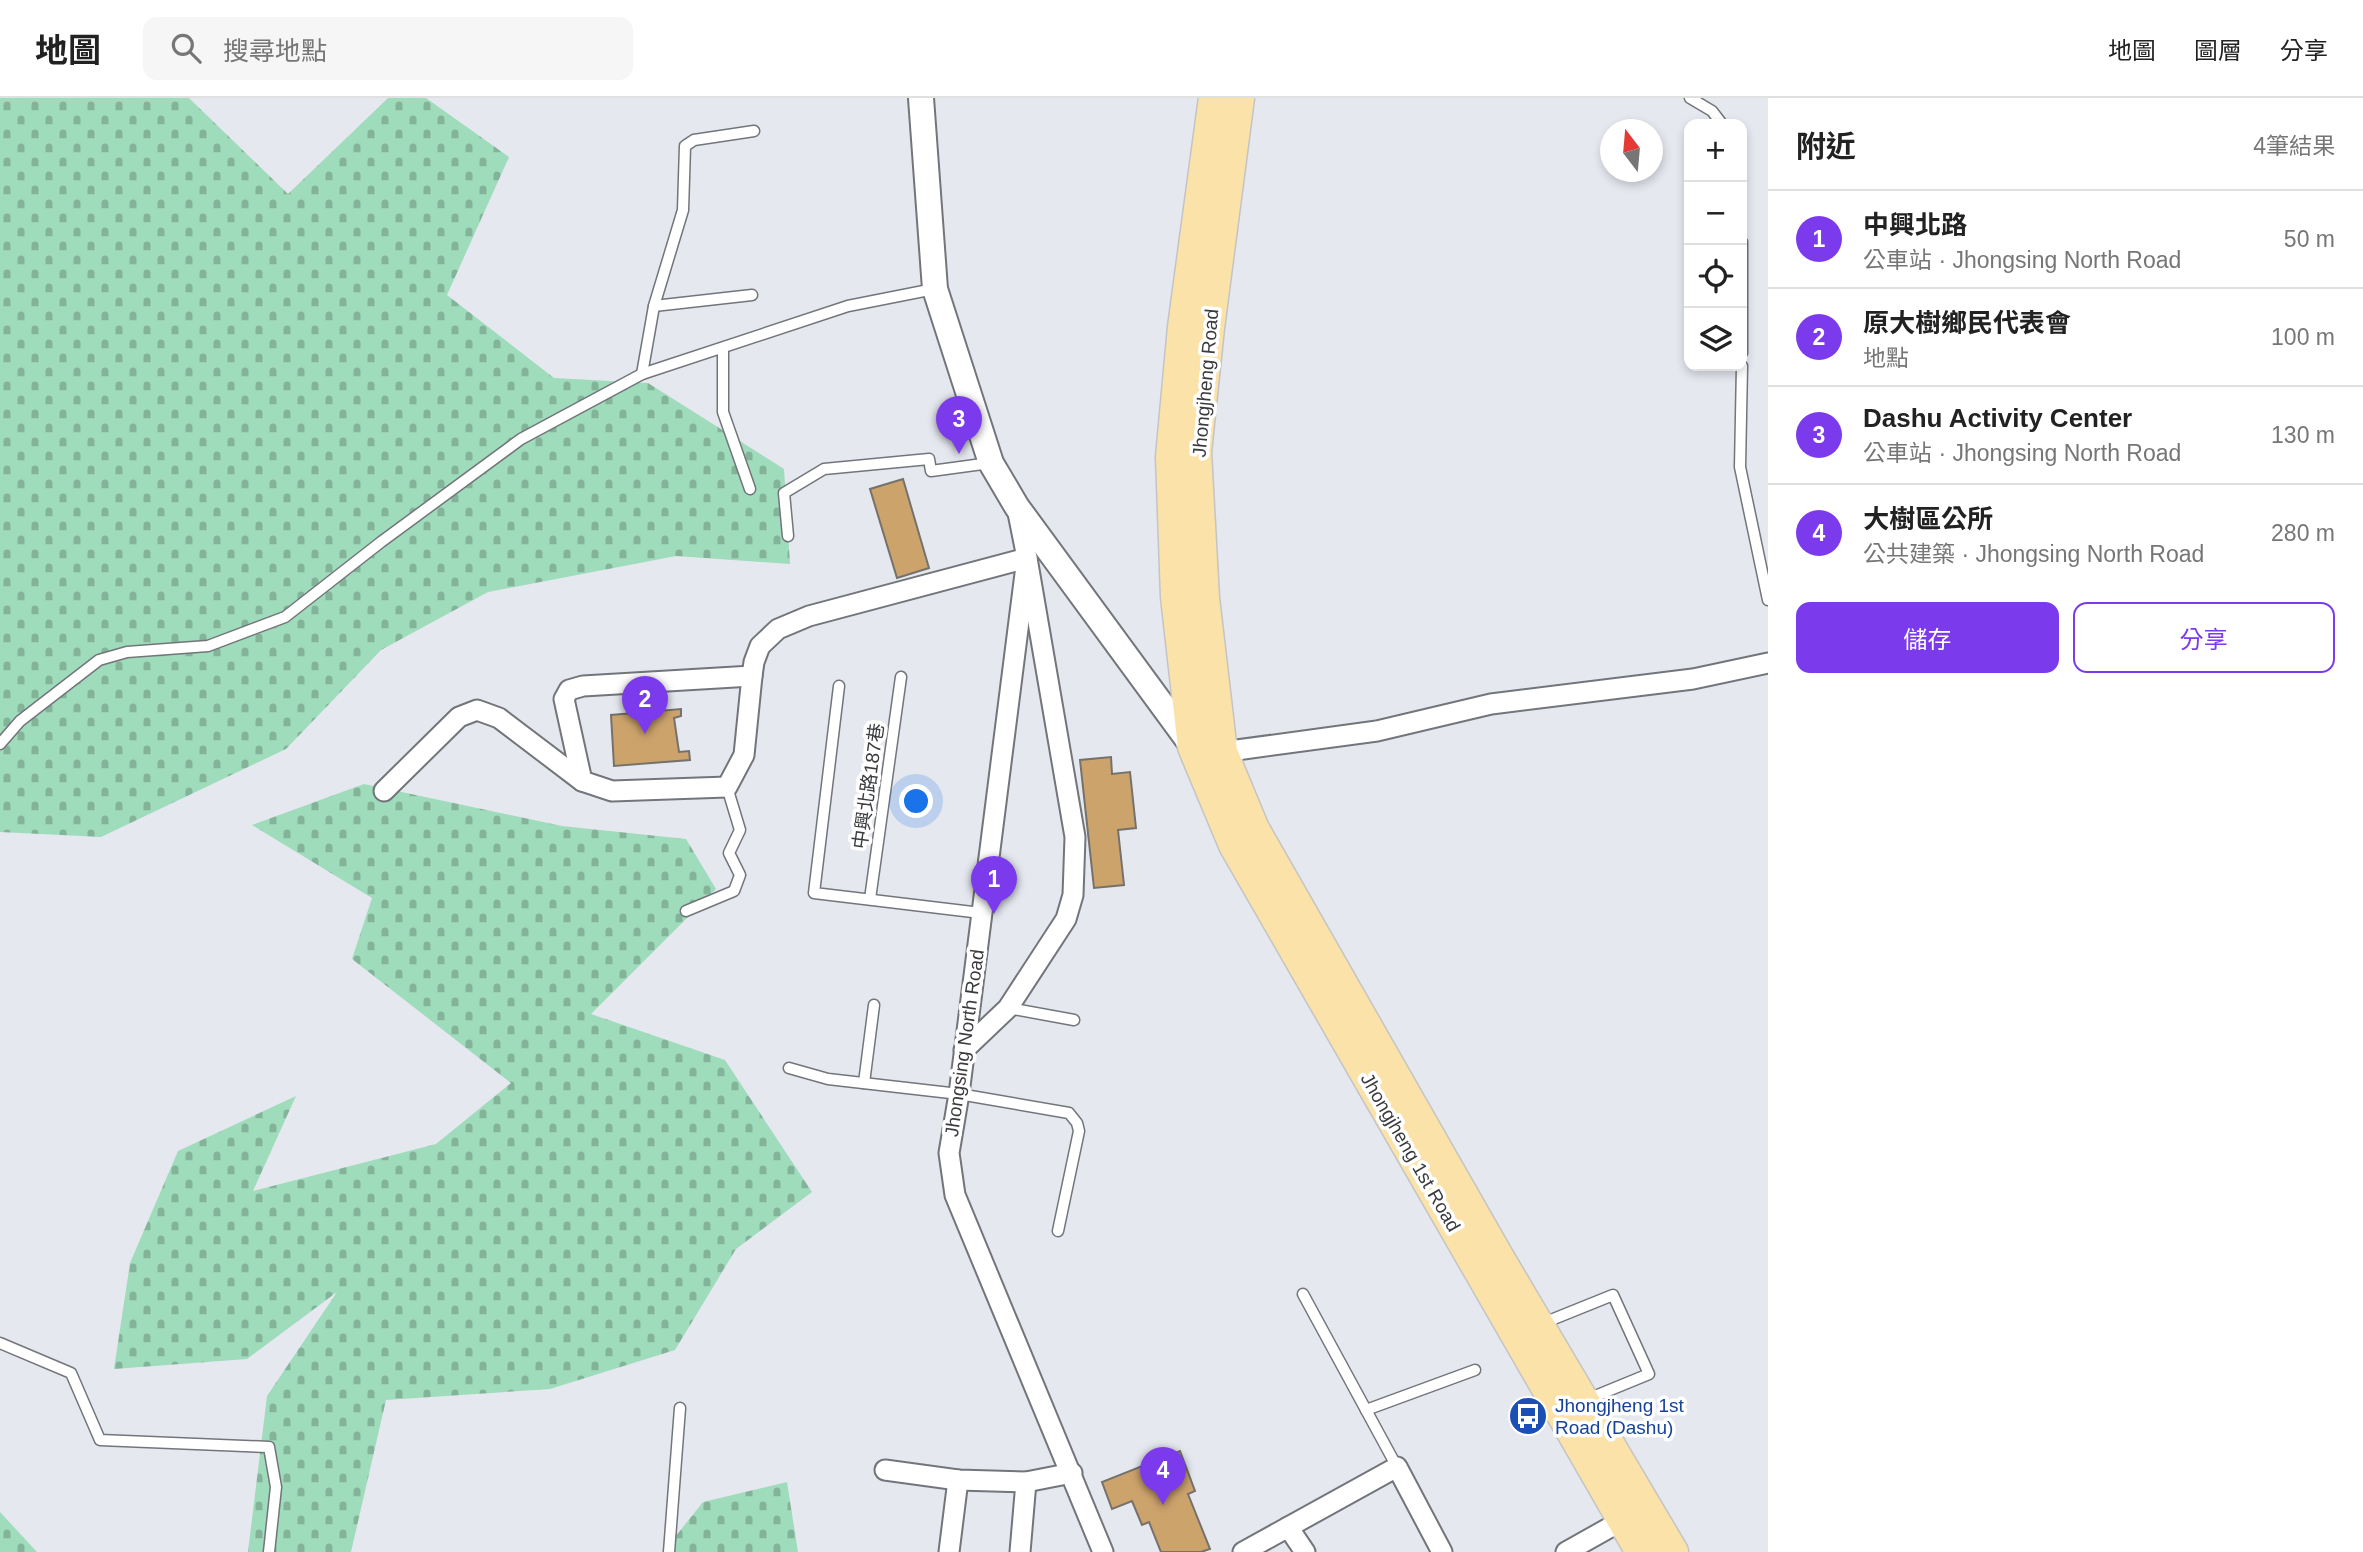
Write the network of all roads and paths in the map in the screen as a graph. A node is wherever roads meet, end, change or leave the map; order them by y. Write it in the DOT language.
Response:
graph roads {
  1 [pos="921,98"];
  2 [pos="1214,98"];
  3 [pos="1240,98"];
  4 [pos="1690,98"];
  5 [pos="1718,119"];
  6 [pos="754,131"];
  7 [pos="1742,245"];
  8 [pos="935,289"];
  9 [pos="752,295"];
  10 [pos="654,306"];
  11 [pos="1742,308"];
  12 [pos="723,348"];
  13 [pos="1742,371"];
  14 [pos="642,374"];
  15 [pos="991,463"];
  16 [pos="750,489"];
  17 [pos="1017,507"];
  18 [pos="788,536"];
  19 [pos="1027,558"];
  20 [pos="1768,600"];
  21 [pos="1768,663"];
  22 [pos="752,676"];
  23 [pos="901,677"];
  24 [pos="839,685"];
  25 [pos="0,744"];
  26 [pos="1193,747"];
  27 [pos="1222,752"];
  28 [pos="582,781"];
  29 [pos="727,787"];
  30 [pos="384,791"];
  31 [pos="870,900"];
  32 [pos="685,911"];
  33 [pos="981,913"];
  34 [pos="874,1005"];
  35 [pos="1008,1008"];
  36 [pos="1074,1020"];
  37 [pos="964,1050"];
  38 [pos="789,1068"];
  39 [pos="863,1083"];
  40 [pos="959,1094"];
  41 [pos="1058,1231"];
  42 [pos="1303,1294"];
  43 [pos="1539,1324"];
  44 [pos="0,1343"];
  45 [pos="1475,1370"];
  46 [pos="1584,1400"];
  47 [pos="680,1408"];
  48 [pos="1366,1410"];
  49 [pos="1396,1467"];
  50 [pos="885,1470"];
  51 [pos="1072,1473"];
  52 [pos="958,1480"];
  53 [pos="1026,1482"];
  54 [pos="1635,1513"];
  55 [pos="1288,1527"];
  56 [pos="269,1552"];
  57 [pos="669,1552"];
  58 [pos="949,1552"];
  59 [pos="1020,1552"];
  60 [pos="1103,1552"];
  61 [pos="1243,1552"];
  62 [pos="1305,1552"];
  63 [pos="1442,1552"];
  64 [pos="1566,1552"];
  65 [pos="1641,1552"];
  66 [pos="1673,1552"];
  1 -- 8 [label="street, Jhongsing North Road"];
  2 -- 26 [label="main road, Jhongjheng Road"];
  3 -- 27 [label="main road, Jhongjheng Road"];
  4 -- 5 [label="lane"];
  6 -- 10 [label="lane"];
  7 -- 11 [label="lane"];
  8 -- 12 [label="lane"];
  8 -- 15 [label="street, Jhongsing North Road"];
  9 -- 10 [label="lane"];
  10 -- 14 [label="lane"];
  12 -- 14 [label="lane"];
  12 -- 16 [label="lane"];
  13 -- 20 [label="lane"];
  14 -- 25 [label="lane"];
  15 -- 17 [label="street, Jhongsing North Road"];
  15 -- 18 [label="lane"];
  17 -- 19 [label="street, Jhongsing North Road"];
  17 -- 26 [label="street, Jhongsing North Road"];
  19 -- 22 [label="street"];
  19 -- 33 [label="street, Jhongsing North Road"];
  19 -- 35 [label="street"];
  21 -- 27 [label="street"];
  22 -- 28 [label="street"];
  22 -- 29 [label="street"];
  23 -- 31 [label="lane, 中興北路187巷"];
  24 -- 31 [label="lane"];
  26 -- 27 [label="street"];
  26 -- 54 [label="main road, Jhongjheng 1st Road"];
  27 -- 43 [label="main road, Jhongjheng 1st Road"];
  28 -- 29 [label="street"];
  28 -- 30 [label="street"];
  29 -- 32 [label="lane"];
  31 -- 33 [label="lane"];
  33 -- 37 [label="street, Jhongsing North Road"];
  34 -- 39 [label="lane"];
  35 -- 36 [label="lane"];
  35 -- 37 [label="street"];
  37 -- 40 [label="street, Jhongsing North Road"];
  38 -- 39 [label="lane"];
  39 -- 40 [label="lane"];
  40 -- 41 [label="lane"];
  40 -- 51 [label="street, Jhongsing North Road"];
  42 -- 48 [label="lane"];
  43 -- 46 [label="main road, Jhongjheng 1st Road"];
  43 -- 46 [label="lane"];
  44 -- 56 [label="lane"];
  45 -- 48 [label="lane"];
  46 -- 54 [label="main road, Jhongjheng 1st Road"];
  47 -- 57 [label="lane"];
  48 -- 49 [label="lane"];
  49 -- 55 [label="street"];
  49 -- 63 [label="street"];
  50 -- 52 [label="street"];
  51 -- 53 [label="street"];
  51 -- 60 [label="street, Jhongsing North Road"];
  52 -- 53 [label="street"];
  52 -- 58 [label="street"];
  53 -- 59 [label="street"];
  54 -- 64 [label="street"];
  54 -- 65 [label="main road, Jhongjheng 1st Road"];
  54 -- 66 [label="main road, Jhongjheng 1st Road"];
  55 -- 61 [label="street"];
  55 -- 62 [label="street"];
}
